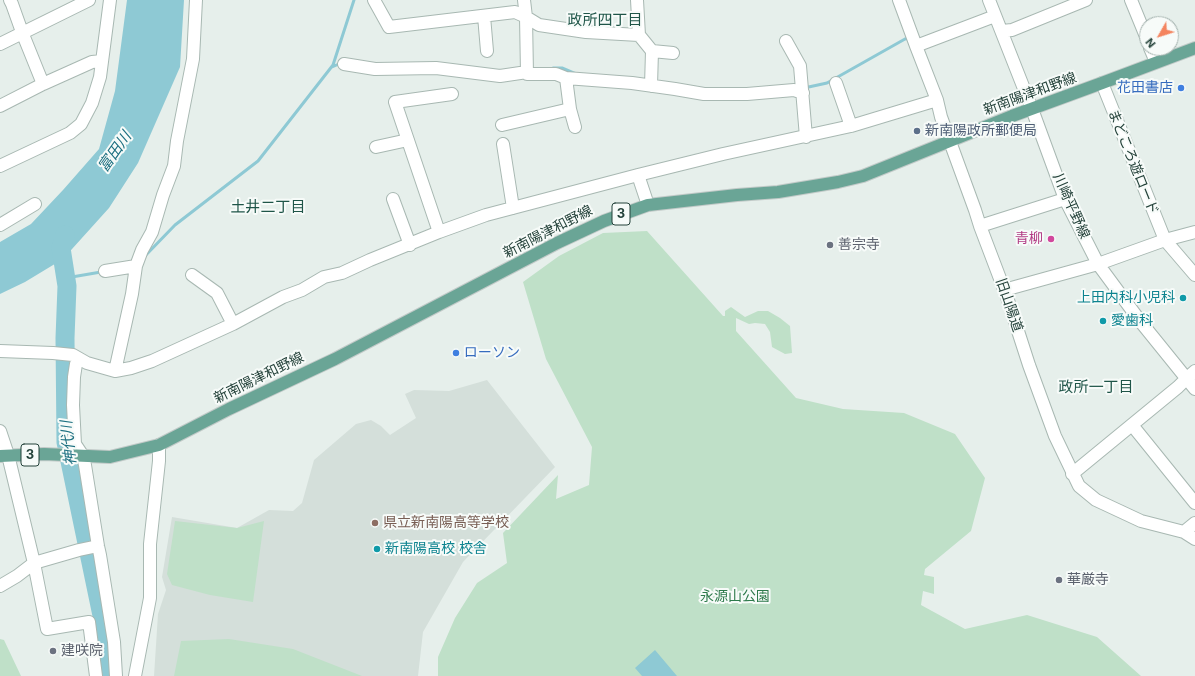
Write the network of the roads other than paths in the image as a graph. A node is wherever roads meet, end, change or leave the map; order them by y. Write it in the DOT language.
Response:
graph roads {
  1 [pos="10,0"];
  2 [pos="89,0"];
  3 [pos="110,0"];
  4 [pos="196,0"];
  5 [pos="374,0"];
  6 [pos="524,0"];
  7 [pos="636,0"];
  8 [pos="899,0"];
  9 [pos="989,0"];
  10 [pos="1083,0"];
  11 [pos="1131,0"];
  12 [pos="484,16"];
  13 [pos="995,16"];
  14 [pos="526,17"];
  15 [pos="1139,20"];
  16 [pos="1002,31"];
  17 [pos="22,32"];
  18 [pos="639,35"];
  19 [pos="786,41"];
  20 [pos="0,44"];
  21 [pos="916,46"];
  22 [pos="487,51"];
  23 [pos="652,51"];
  24 [pos="1194,51"];
  25 [pos="673,53"];
  26 [pos="1153,56"];
  27 [pos="102,61"];
  28 [pos="1156,62"];
  29 [pos="344,64"];
  30 [pos="527,72"];
  31 [pos="566,78"];
  32 [pos="836,83"];
  33 [pos="44,84"];
  34 [pos="1102,84"];
  35 [pos="651,86"];
  36 [pos="803,93"];
  37 [pos="452,94"];
  38 [pos="937,100"];
  39 [pos="0,106"];
  40 [pos="570,109"];
  41 [pos="1032,109"];
  42 [pos="502,126"];
  43 [pos="851,126"];
  44 [pos="575,127"];
  45 [pos="806,136"];
  46 [pos="408,140"];
  47 [pos="950,141"];
  48 [pos="376,147"];
  49 [pos="501,150"];
  50 [pos="0,166"];
  51 [pos="638,175"];
  52 [pos="393,199"];
  53 [pos="1065,199"];
  54 [pos="35,204"];
  55 [pos="648,205"];
  56 [pos="513,208"];
  57 [pos="0,225"];
  58 [pos="980,226"];
  59 [pos="439,232"];
  60 [pos="1195,232"];
  61 [pos="1165,240"];
  62 [pos="410,244"];
  63 [pos="1098,264"];
  64 [pos="136,266"];
  65 [pos="105,271"];
  66 [pos="192,275"];
  67 [pos="1195,275"];
  68 [pos="1004,290"];
  69 [pos="233,324"];
  70 [pos="0,352"];
  71 [pos="76,357"];
  72 [pos="116,371"];
  73 [pos="1191,375"];
  74 [pos="1195,389"];
  75 [pos="1132,425"];
  76 [pos="0,431"];
  77 [pos="159,445"];
  78 [pos="4,456"];
  79 [pos="79,456"];
  80 [pos="1072,474"];
  81 [pos="1195,503"];
  82 [pos="1195,522"];
  83 [pos="1184,532"];
  84 [pos="1195,538"];
  85 [pos="98,546"];
  86 [pos="34,564"];
  87 [pos="0,586"];
  88 [pos="96,676"];
  89 [pos="116,676"];
  90 [pos="135,676"];
  1 -- 17 [label="street"];
  2 -- 17 [label="street"];
  3 -- 27 [label="street"];
  4 -- 64 [label="street"];
  5 -- 12 [label="street"];
  6 -- 14 [label="street"];
  7 -- 18 [label="street"];
  8 -- 21 [label="street, 旧山陽道"];
  9 -- 13 [label="street, 川崎平野線"];
  10 -- 16 [label="street"];
  11 -- 15 [label="street"];
  12 -- 14 [label="street"];
  12 -- 22 [label="street"];
  13 -- 16 [label="street, 川崎平野線"];
  13 -- 21 [label="street"];
  14 -- 18 [label="street"];
  14 -- 30 [label="street"];
  16 -- 41 [label="street, 川崎平野線"];
  17 -- 20 [label="street"];
  17 -- 33 [label="street"];
  18 -- 23 [label="street"];
  19 -- 36 [label="street"];
  21 -- 38 [label="street, 旧山陽道"];
  23 -- 25 [label="street"];
  23 -- 35 [label="street"];
  24 -- 28 [label="main road, 新南陽津和野線 / 3"];
  26 -- 28 [label="street"];
  27 -- 33 [label="street"];
  27 -- 50 [label="street"];
  28 -- 34 [label="main road, 新南陽津和野線 / 3"];
  29 -- 30 [label="street"];
  30 -- 31 [label="street"];
  31 -- 35 [label="street"];
  31 -- 40 [label="street"];
  32 -- 43 [label="street"];
  33 -- 39 [label="street"];
  34 -- 41 [label="main road, 新南陽津和野線 / 3"];
  34 -- 61 [label="street, まどころ遊ロード"];
  35 -- 36 [label="street"];
  36 -- 45 [label="street"];
  37 -- 46 [label="street"];
  38 -- 43 [label="street"];
  38 -- 47 [label="street, 旧山陽道"];
  40 -- 42 [label="street"];
  40 -- 44 [label="street"];
  41 -- 47 [label="main road, 新南陽津和野線 / 3"];
  41 -- 53 [label="street, 川崎平野線"];
  43 -- 45 [label="street"];
  45 -- 51 [label="street"];
  46 -- 48 [label="street"];
  46 -- 59 [label="street"];
  47 -- 55 [label="main road, 新南陽津和野線 / 3"];
  47 -- 58 [label="street, 旧山陽道"];
  49 -- 56 [label="street"];
  51 -- 55 [label="street"];
  51 -- 56 [label="street"];
  52 -- 62 [label="street"];
  53 -- 58 [label="street"];
  53 -- 63 [label="street, 川崎平野線"];
  54 -- 57 [label="street"];
  55 -- 77 [label="main road, 新南陽津和野線 / 3"];
  56 -- 59 [label="street"];
  58 -- 68 [label="street, 旧山陽道"];
  59 -- 62 [label="street"];
  60 -- 61 [label="street"];
  61 -- 63 [label="street"];
  61 -- 67 [label="street, まどころ遊ロード"];
  62 -- 69 [label="street"];
  63 -- 68 [label="street"];
  63 -- 73 [label="street, 川崎平野線"];
  64 -- 65 [label="street"];
  64 -- 72 [label="street"];
  66 -- 69 [label="street"];
  68 -- 80 [label="street, 旧山陽道"];
  69 -- 72 [label="street"];
  70 -- 71 [label="street"];
  71 -- 72 [label="street"];
  71 -- 79 [label="street"];
  73 -- 74 [label="street, 川崎平野線"];
  73 -- 75 [label="street"];
  75 -- 80 [label="street"];
  75 -- 81 [label="street"];
  76 -- 78 [label="street"];
  77 -- 79 [label="main road, 新南陽津和野線 / 3"];
  77 -- 90 [label="street"];
  78 -- 79 [label="main road, 新南陽津和野線 / 3"];
  78 -- 86 [label="street"];
  79 -- 85 [label="street"];
  80 -- 83 [label="street, 旧山陽道"];
  82 -- 83 [label="street"];
  83 -- 84 [label="street, 旧山陽道"];
  85 -- 86 [label="street"];
  85 -- 89 [label="street"];
  86 -- 87 [label="street"];
  86 -- 88 [label="street"];
}
